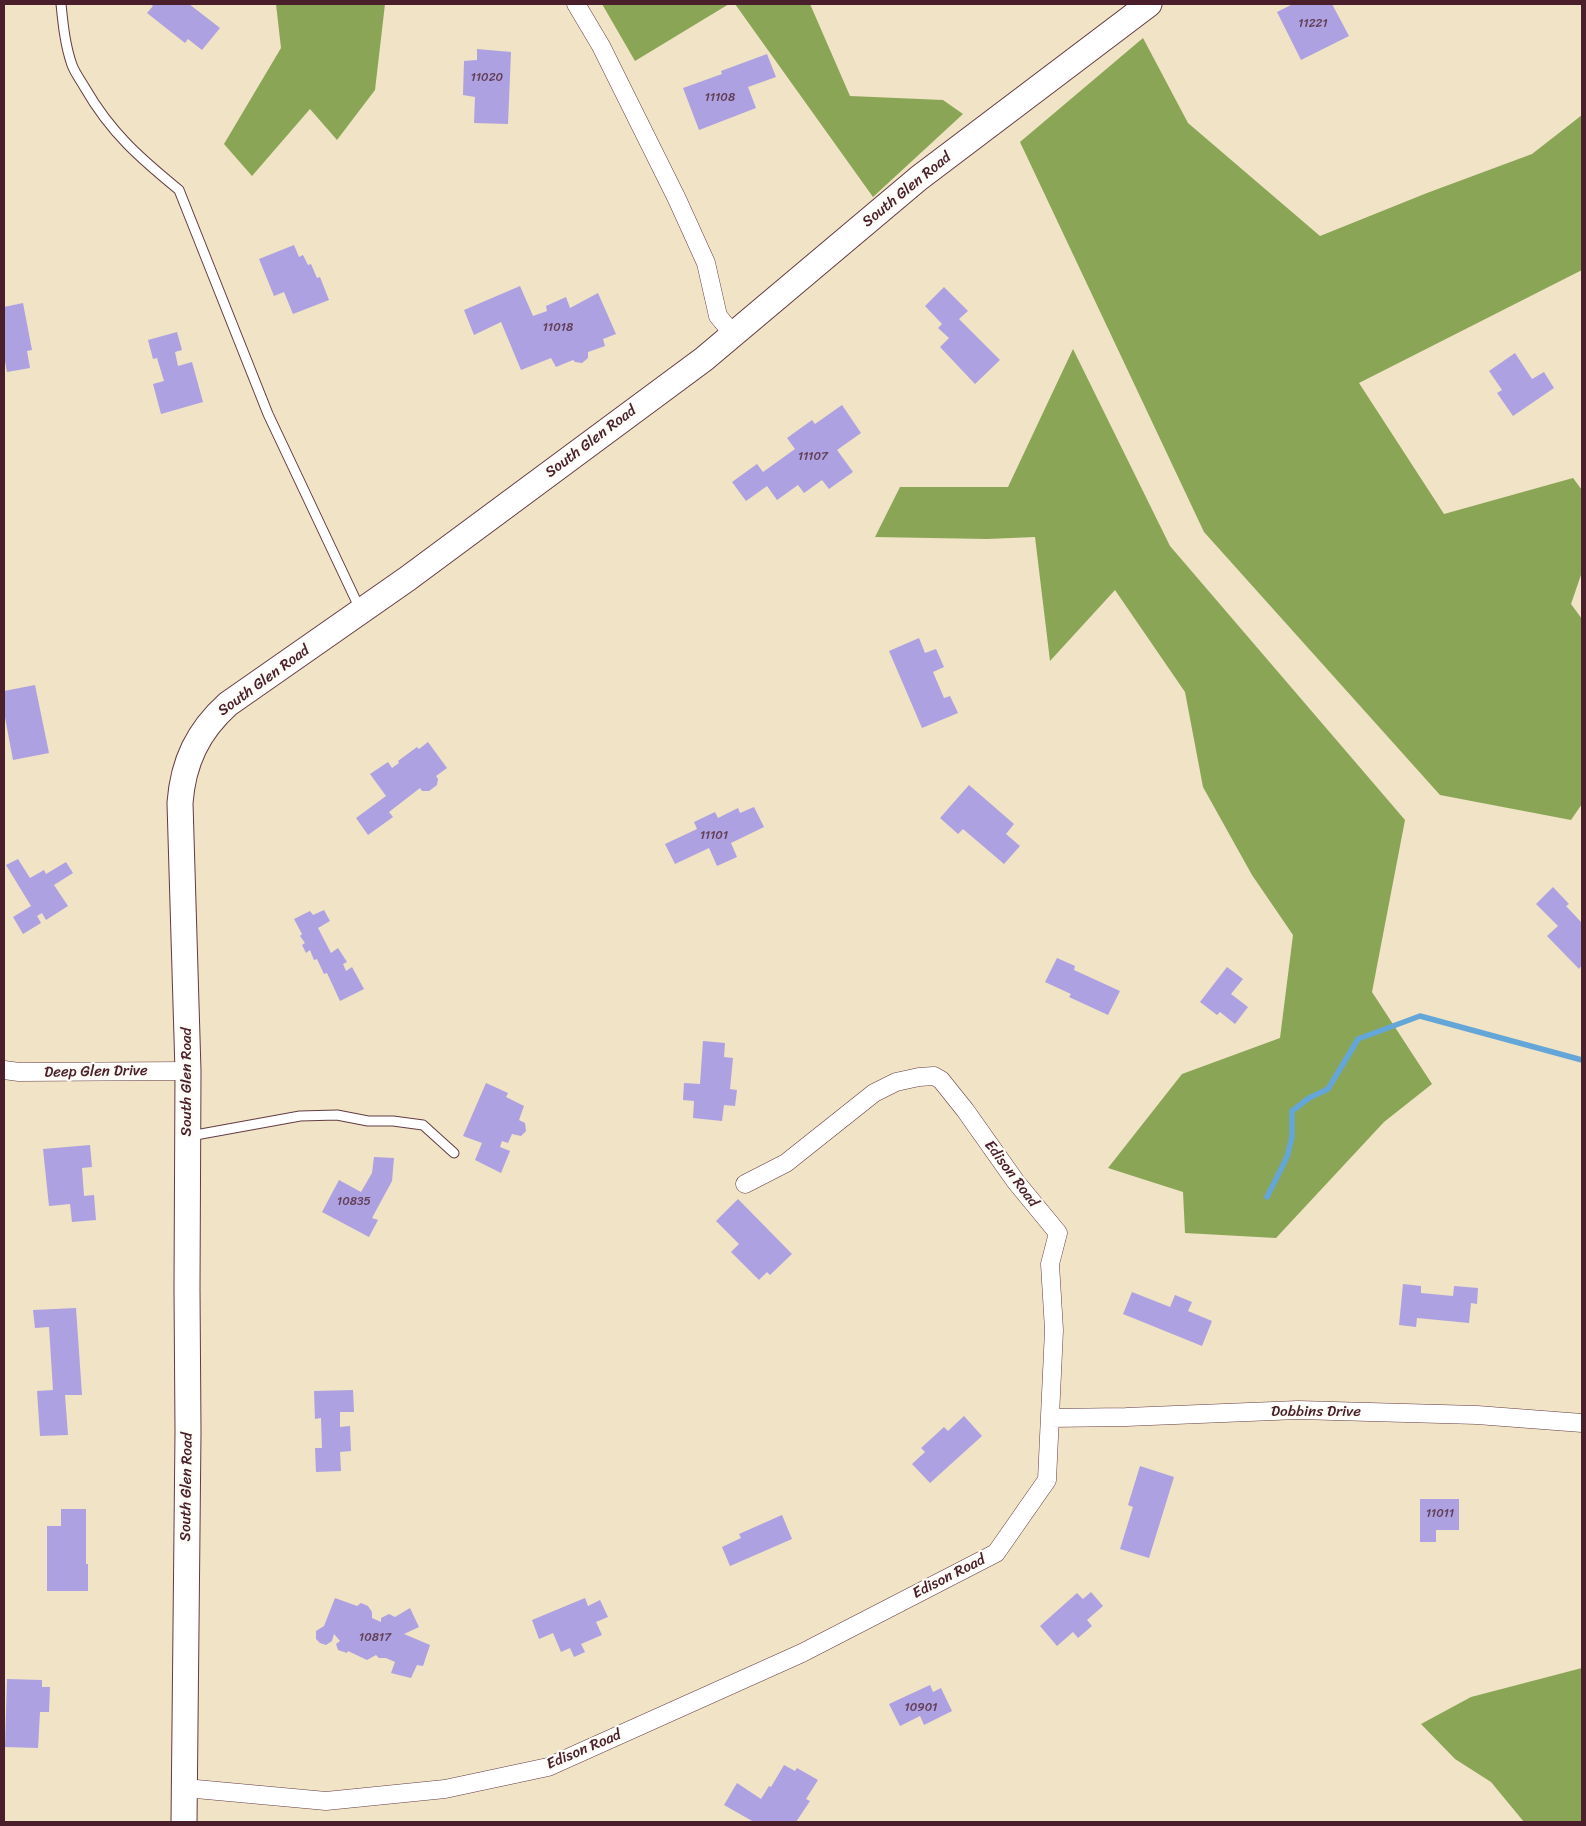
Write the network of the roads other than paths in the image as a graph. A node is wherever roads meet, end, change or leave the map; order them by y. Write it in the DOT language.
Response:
graph roads {
  1 [pos="61,4"];
  2 [pos="576,4"];
  3 [pos="1149,4"];
  4 [pos="733,334"];
  5 [pos="361,611"];
  6 [pos="4,1070"];
  7 [pos="188,1071"];
  8 [pos="188,1136"];
  9 [pos="454,1153"];
  10 [pos="745,1184"];
  11 [pos="1050,1418"];
  12 [pos="1582,1423"];
  13 [pos="185,1788"];
  14 [pos="184,1822"];
  1 -- 5 [label="lane"];
  2 -- 4 [label="street"];
  3 -- 4 [label="main road, South Glen Road"];
  4 -- 5 [label="main road, South Glen Road"];
  5 -- 7 [label="main road, South Glen Road"];
  6 -- 7 [label="street, Deep Glen Drive"];
  7 -- 8 [label="main road, South Glen Road"];
  8 -- 9 [label="lane"];
  8 -- 13 [label="main road, South Glen Road"];
  10 -- 11 [label="street, Edison Road"];
  11 -- 12 [label="street, Dobbins Drive"];
  11 -- 13 [label="street, Edison Road"];
  13 -- 14 [label="main road, South Glen Road"];
}
